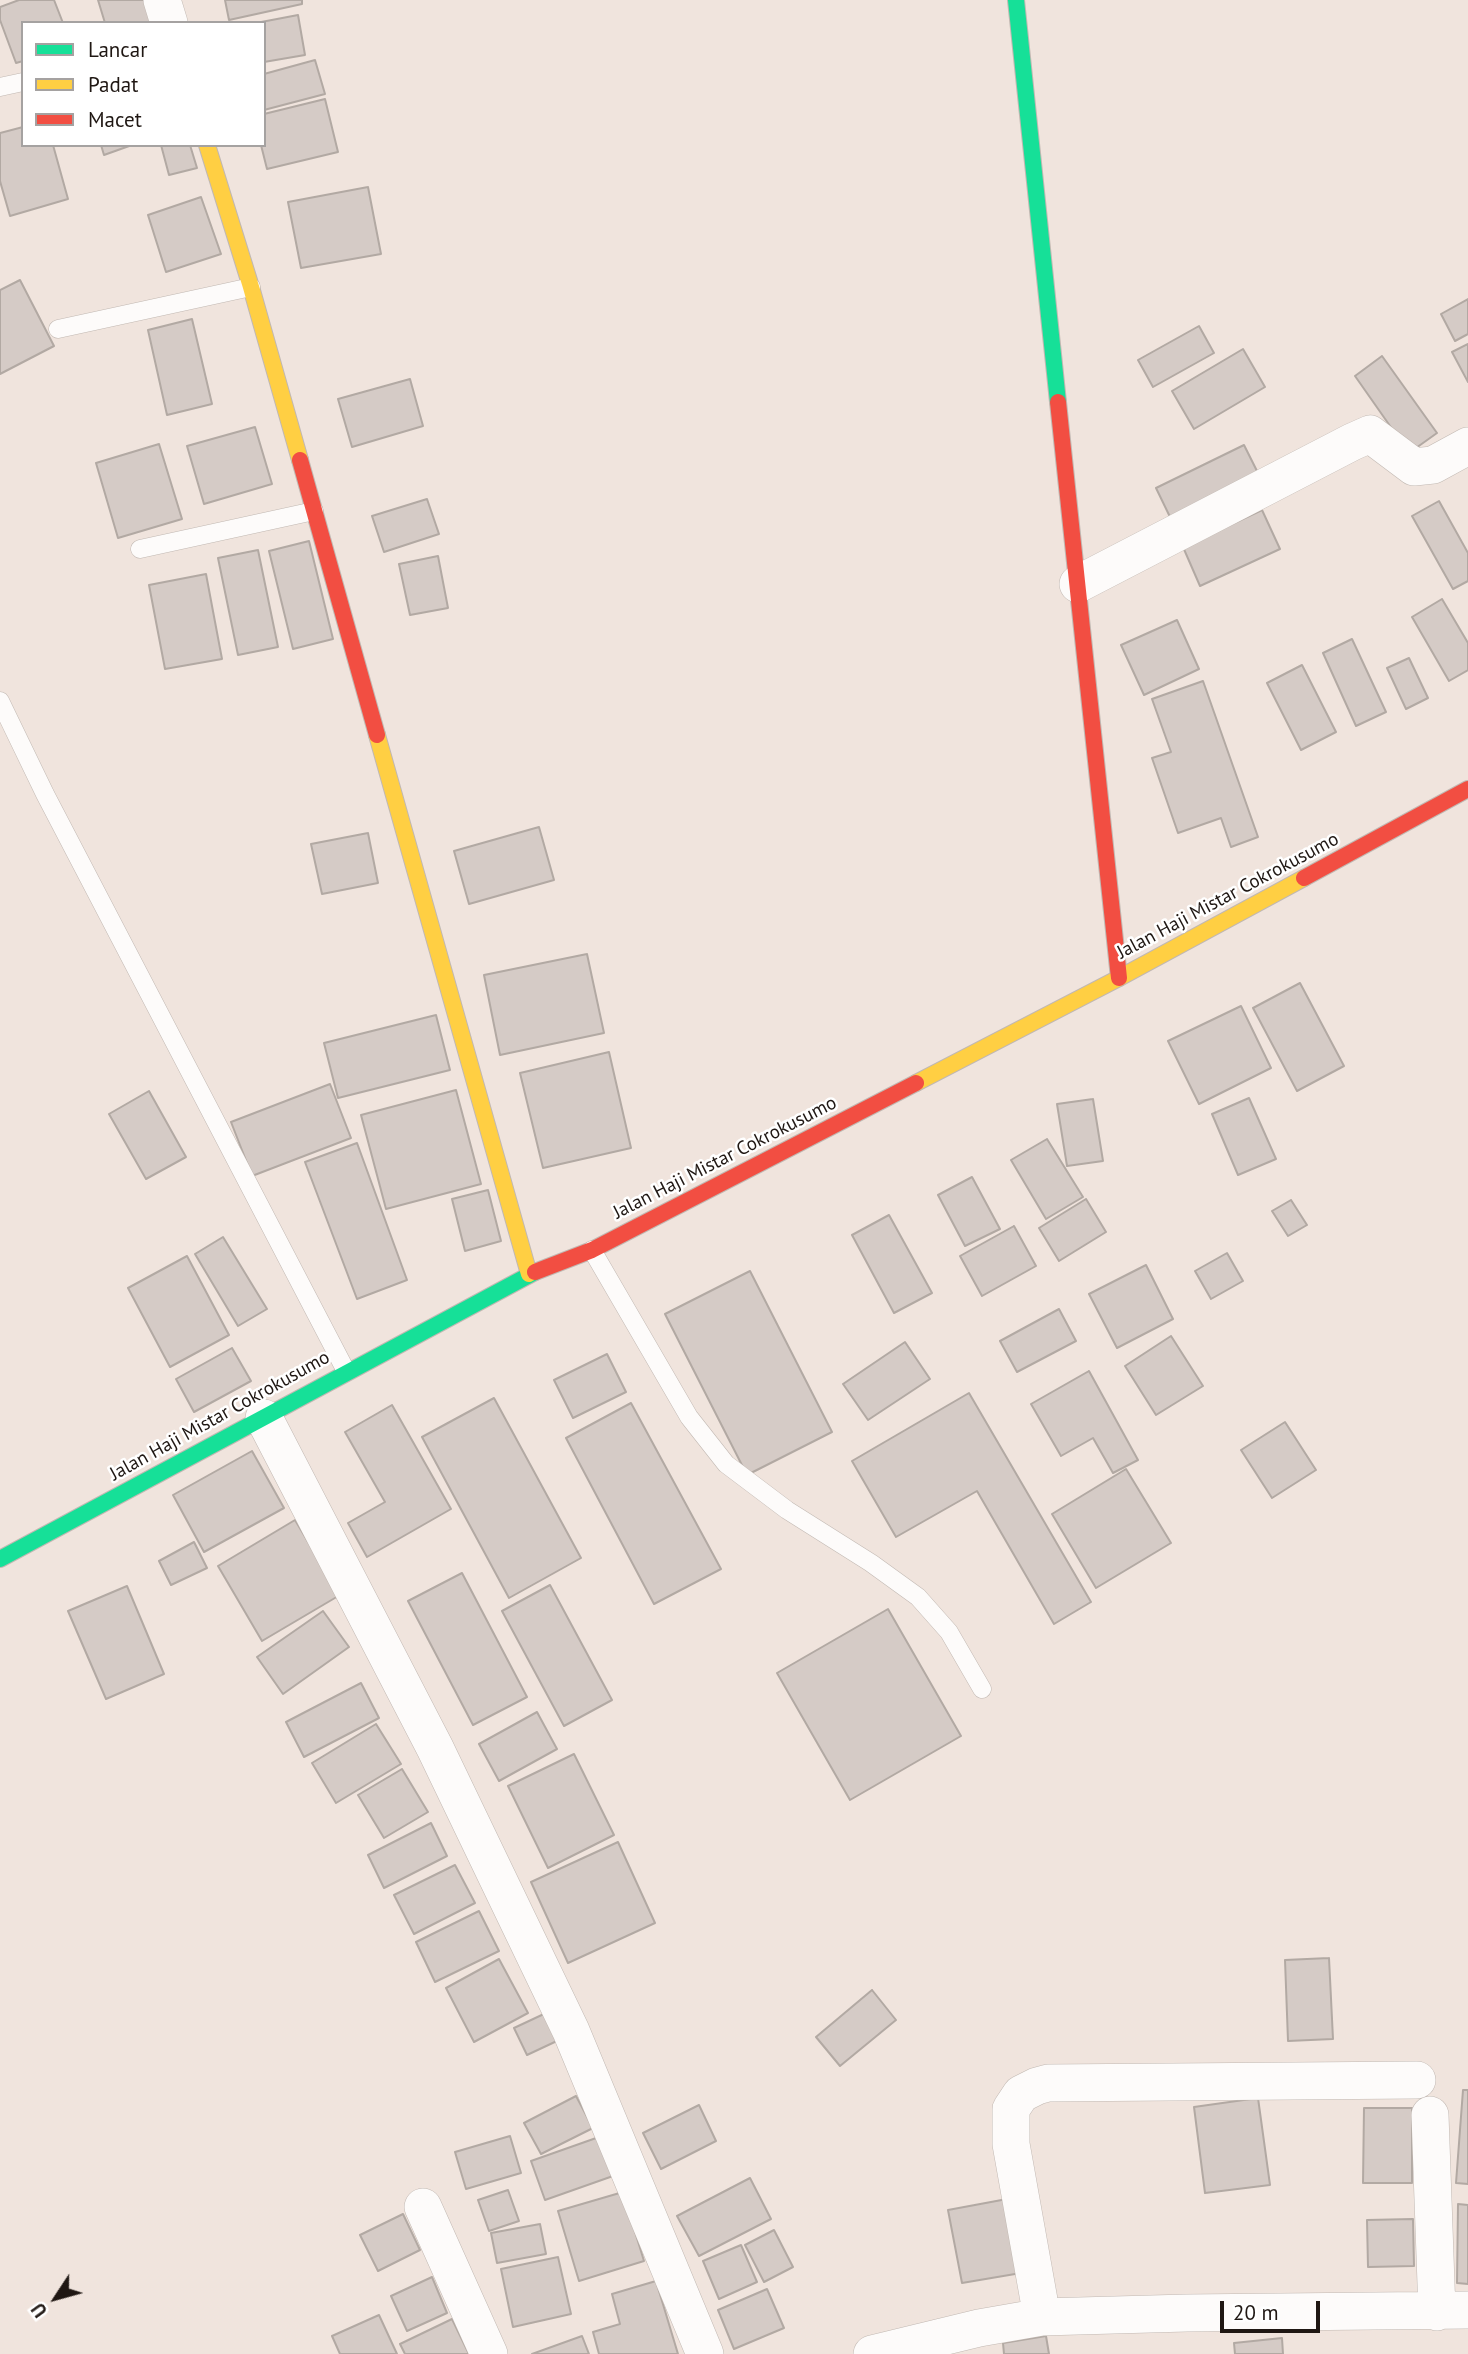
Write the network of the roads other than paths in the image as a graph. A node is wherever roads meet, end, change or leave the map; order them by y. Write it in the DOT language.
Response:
graph roads {
  1 [pos="162,0"];
  2 [pos="1016,0"];
  3 [pos="168,21"];
  4 [pos="21,82"];
  5 [pos="0,87"];
  6 [pos="208,147"];
  7 [pos="251,287"];
  8 [pos="58,329"];
  9 [pos="1468,446"];
  10 [pos="314,511"];
  11 [pos="140,549"];
  12 [pos="1078,584"];
  13 [pos="0,701"];
  14 [pos="1468,789"];
  15 [pos="1119,978"];
  16 [pos="592,1250"];
  17 [pos="529,1274"];
  18 [pos="346,1371"];
  19 [pos="264,1418"];
  20 [pos="0,1559"];
  21 [pos="982,1689"];
  22 [pos="1417,2080"];
  23 [pos="1430,2115"];
  24 [pos="423,2207"];
  25 [pos="1452,2311"];
  26 [pos="1042,2317"];
  27 [pos="489,2354"];
  28 [pos="705,2354"];
  29 [pos="872,2354"];
  1 -- 3 [label="street"];
  2 -- 12 [label="main road"];
  4 -- 5 [label="lane"];
  6 -- 7 [label="main road"];
  7 -- 8 [label="lane"];
  7 -- 10 [label="main road"];
  9 -- 12 [label="street"];
  10 -- 11 [label="lane"];
  10 -- 17 [label="main road"];
  12 -- 15 [label="main road"];
  13 -- 18 [label="lane"];
  14 -- 15 [label="main road, Jalan Haji Mistar Cokrokusumo"];
  15 -- 16 [label="main road, Jalan Haji Mistar Cokrokusumo"];
  16 -- 17 [label="main road, Jalan Haji Mistar Cokrokusumo"];
  16 -- 21 [label="lane"];
  17 -- 18 [label="main road, Jalan Haji Mistar Cokrokusumo"];
  18 -- 19 [label="main road, Jalan Haji Mistar Cokrokusumo"];
  19 -- 20 [label="main road, Jalan Haji Mistar Cokrokusumo"];
  19 -- 28 [label="street"];
  22 -- 26 [label="street"];
  23 -- 25 [label="street"];
  24 -- 27 [label="street"];
  25 -- 26 [label="street"];
  26 -- 29 [label="street"];
}
